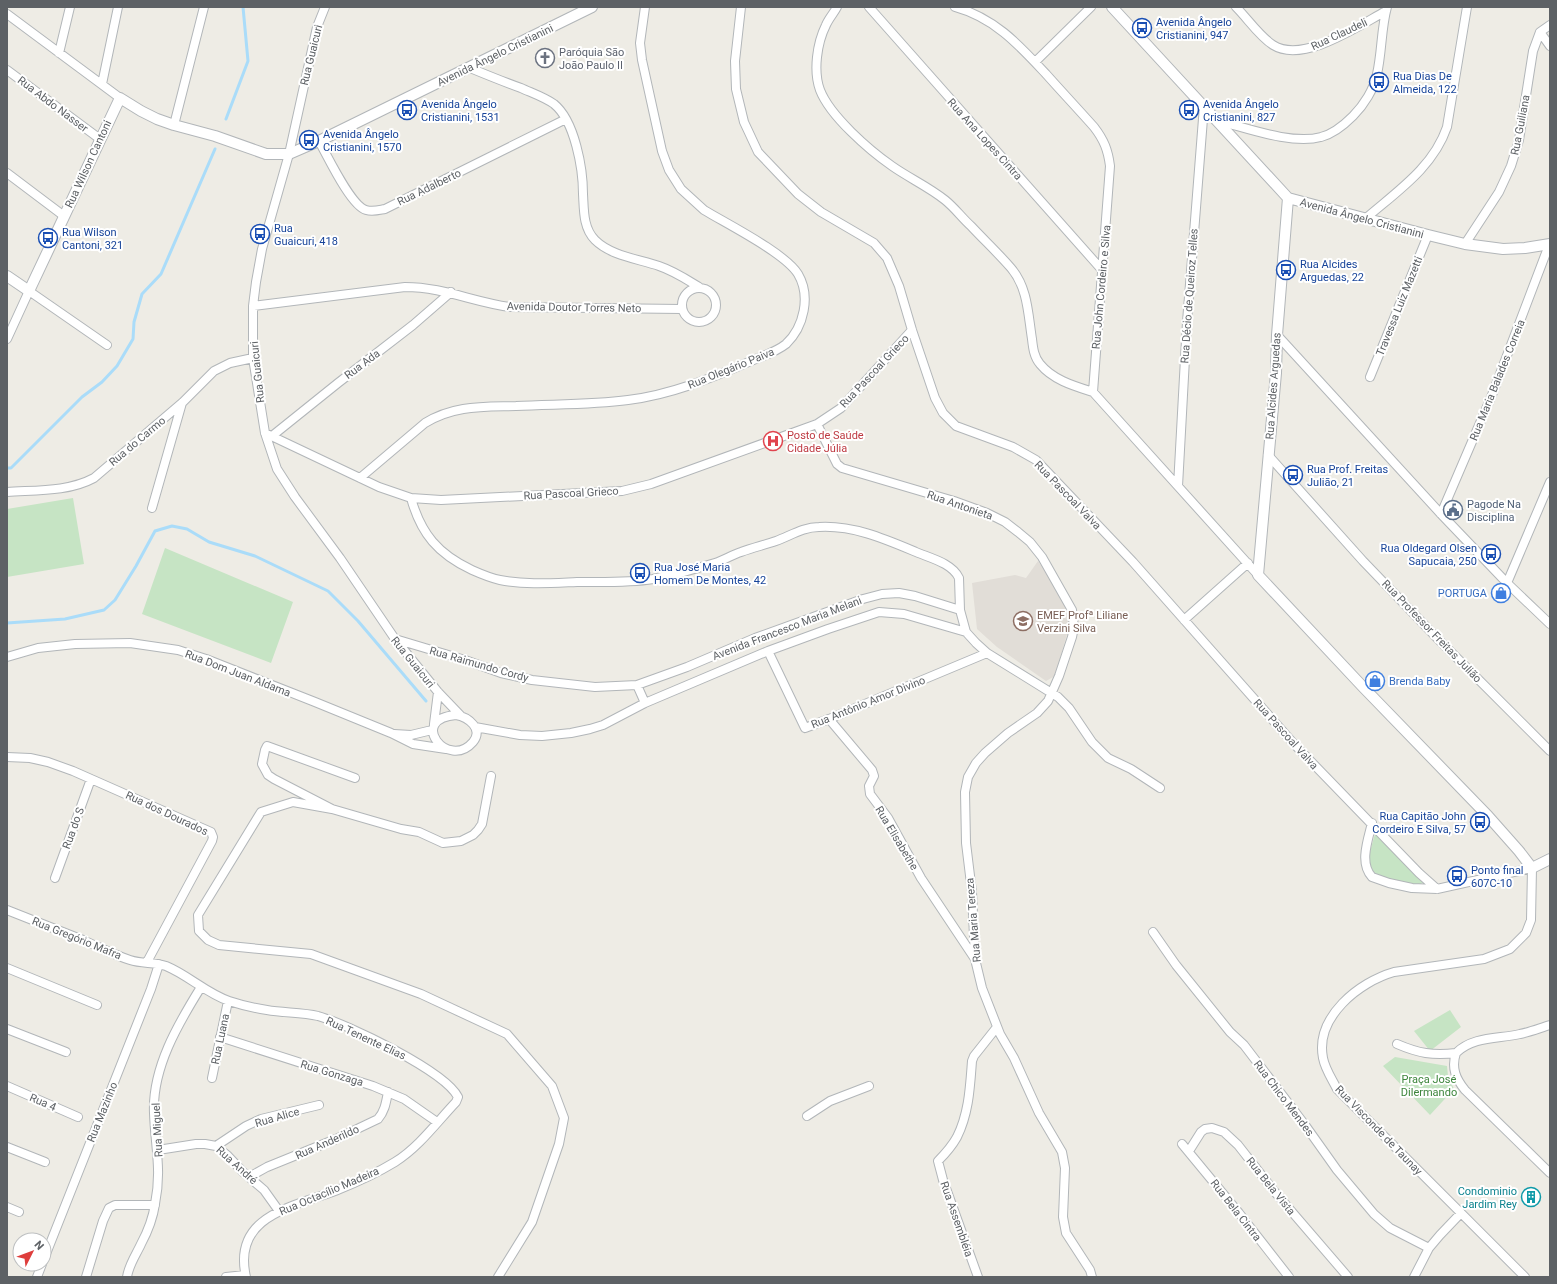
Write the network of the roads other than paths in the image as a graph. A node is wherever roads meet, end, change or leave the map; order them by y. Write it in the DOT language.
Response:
graph roads {
  1 [pos="70,7"];
  2 [pos="118,7"];
  3 [pos="204,7"];
  4 [pos="325,7"];
  5 [pos="592,7"];
  6 [pos="645,7"];
  7 [pos="742,7"];
  8 [pos="837,7"];
  9 [pos="869,7"];
  10 [pos="955,7"];
  11 [pos="1091,7"];
  12 [pos="1112,7"];
  13 [pos="1236,7"];
  14 [pos="1467,7"];
  15 [pos="1386,9"];
  16 [pos="1119,12"];
  17 [pos="7,14"];
  18 [pos="1550,25"];
  19 [pos="1540,32"];
  20 [pos="1550,46"];
  21 [pos="59,53"];
  22 [pos="1035,62"];
  23 [pos="470,68"];
  24 [pos="7,70"];
  25 [pos="102,84"];
  26 [pos="120,98"];
  27 [pos="1204,106"];
  28 [pos="566,119"];
  29 [pos="1219,121"];
  30 [pos="174,125"];
  31 [pos="100,139"];
  32 [pos="319,141"];
  33 [pos="289,154"];
  34 [pos="7,173"];
  35 [pos="1288,198"];
  36 [pos="64,216"];
  37 [pos="1365,219"];
  38 [pos="1428,235"];
  39 [pos="1465,244"];
  40 [pos="1550,245"];
  41 [pos="1102,270"];
  42 [pos="7,276"];
  43 [pos="699,287"];
  44 [pos="29,291"];
  45 [pos="451,292"];
  46 [pos="253,306"];
  47 [pos="682,309"];
  48 [pos="912,330"];
  49 [pos="1277,335"];
  50 [pos="7,339"];
  51 [pos="107,345"];
  52 [pos="254,358"];
  53 [pos="1370,377"];
  54 [pos="1093,392"];
  55 [pos="183,402"];
  56 [pos="817,424"];
  57 [pos="268,435"];
  58 [pos="1268,455"];
  59 [pos="360,478"];
  60 [pos="1550,482"];
  61 [pos="1178,486"];
  62 [pos="7,492"];
  63 [pos="411,498"];
  64 [pos="152,508"];
  65 [pos="1441,514"];
  66 [pos="1248,563"];
  67 [pos="1258,575"];
  68 [pos="1507,583"];
  69 [pos="960,610"];
  70 [pos="1184,620"];
  71 [pos="1550,624"];
  72 [pos="966,632"];
  73 [pos="394,640"];
  74 [pos="768,651"];
  75 [pos="987,654"];
  76 [pos="7,657"];
  77 [pos="637,685"];
  78 [pos="438,692"];
  79 [pos="1052,693"];
  80 [pos="645,703"];
  81 [pos="461,716"];
  82 [pos="829,719"];
  83 [pos="433,727"];
  84 [pos="475,727"];
  85 [pos="391,733"];
  86 [pos="446,749"];
  87 [pos="1550,751"];
  88 [pos="7,757"];
  89 [pos="491,776"];
  90 [pos="356,778"];
  91 [pos="91,779"];
  92 [pos="1160,788"];
  93 [pos="332,809"];
  94 [pos="1372,823"];
  95 [pos="1550,859"];
  96 [pos="1532,868"];
  97 [pos="55,878"];
  98 [pos="1437,889"];
  99 [pos="7,910"];
  100 [pos="1153,932"];
  101 [pos="975,958"];
  102 [pos="147,962"];
  103 [pos="159,964"];
  104 [pos="7,968"];
  105 [pos="201,987"];
  106 [pos="228,1001"];
  107 [pos="97,1005"];
  108 [pos="1550,1025"];
  109 [pos="997,1027"];
  110 [pos="7,1029"];
  111 [pos="220,1037"];
  112 [pos="1397,1044"];
  113 [pos="66,1052"];
  114 [pos="1456,1053"];
  115 [pos="212,1078"];
  116 [pos="7,1086"];
  117 [pos="869,1086"];
  118 [pos="388,1092"];
  119 [pos="456,1102"];
  120 [pos="319,1105"];
  121 [pos="807,1116"];
  122 [pos="78,1117"];
  123 [pos="437,1122"];
  124 [pos="1182,1144"];
  125 [pos="216,1146"];
  126 [pos="7,1147"];
  127 [pos="158,1150"];
  128 [pos="1189,1151"];
  129 [pos="44,1162"];
  130 [pos="1550,1173"];
  131 [pos="249,1177"];
  132 [pos="155,1205"];
  133 [pos="7,1207"];
  134 [pos="279,1211"];
  135 [pos="19,1212"];
  136 [pos="1461,1213"];
  137 [pos="52,1239"];
  138 [pos="1429,1248"];
  139 [pos="246,1276"];
  140 [pos="86,1277"];
  141 [pos="127,1277"];
  142 [pos="226,1277"];
  143 [pos="498,1277"];
  144 [pos="978,1277"];
  145 [pos="1092,1277"];
  146 [pos="1290,1277"];
  147 [pos="1348,1277"];
  148 [pos="1414,1277"];
  149 [pos="1525,1277"];
  1 -- 21 [label="street"];
  2 -- 25 [label="street"];
  3 -- 30 [label="street"];
  4 -- 33 [label="street, Rua Guaicuri"];
  5 -- 23 [label="street, Avenida Ângelo Cristianini"];
  6 -- 59 [label="street, Rua Olegário Paiva"];
  7 -- 48 [label="street, Rua Pascoal Valva"];
  8 -- 54 [label="street"];
  9 -- 41 [label="street, Rua Ana Lopes Cintra"];
  10 -- 22 [label="street, Rua John Cordeiro e Silva"];
  11 -- 22 [label="street"];
  12 -- 16 [label="street, Avenida Ângelo Cristianini"];
  13 -- 15 [label="street, Rua Claudeli"];
  14 -- 37 [label="street"];
  15 -- 29 [label="street"];
  16 -- 27 [label="street, Avenida Ângelo Cristianini"];
  17 -- 21 [label="street"];
  18 -- 19 [label="street"];
  19 -- 20 [label="street"];
  19 -- 39 [label="street, Rua Guiliana"];
  21 -- 25 [label="street"];
  22 -- 41 [label="street, Rua John Cordeiro e Silva"];
  23 -- 28 [label="street"];
  23 -- 32 [label="street, Avenida Ângelo Cristianini"];
  24 -- 31 [label="street, Rua Abdo Nasser"];
  25 -- 26 [label="street"];
  26 -- 30 [label="street"];
  26 -- 31 [label="street, Rua Wilson Cantoni"];
  27 -- 29 [label="street, Avenida Ângelo Cristianini"];
  27 -- 61 [label="street, Rua Décio de Queiroz Telles"];
  28 -- 32 [label="street, Rua Adalberto"];
  28 -- 43 [label="street"];
  29 -- 35 [label="street, Avenida Ângelo Cristianini"];
  30 -- 33 [label="street"];
  31 -- 36 [label="street, Rua Wilson Cantoni"];
  32 -- 33 [label="street, Avenida Ângelo Cristianini"];
  33 -- 46 [label="street, Rua Guaicuri"];
  34 -- 36 [label="street"];
  35 -- 37 [label="street, Avenida Ângelo Cristianini"];
  35 -- 49 [label="street, Rua Alcides Arguedas"];
  36 -- 44 [label="street, Rua Wilson Cantoni"];
  37 -- 38 [label="street, Avenida Ângelo Cristianini"];
  38 -- 39 [label="street, Avenida Ângelo Cristianini"];
  38 -- 53 [label="street, Travessa Luiz Mazetti"];
  39 -- 40 [label="street, Avenida Ângelo Cristianini"];
  40 -- 65 [label="street, Rua Maria Balades Correia"];
  41 -- 54 [label="street, Rua John Cordeiro e Silva"];
  42 -- 44 [label="street"];
  43 -- 47 [label="street"];
  43 -- 47 [label="street"];
  44 -- 50 [label="street, Rua Wilson Cantoni"];
  44 -- 51 [label="street"];
  45 -- 46 [label="street, Avenida Doutor Torres Neto"];
  45 -- 47 [label="street, Avenida Doutor Torres Neto"];
  45 -- 57 [label="street, Rua Ada"];
  46 -- 52 [label="street, Rua Guaicuri"];
  48 -- 56 [label="street, Rua Pascoal Grieco"];
  48 -- 70 [label="street, Rua Pascoal Valva"];
  49 -- 58 [label="street, Rua Alcides Arguedas"];
  49 -- 65 [label="street"];
  52 -- 55 [label="street, Rua do Carmo"];
  52 -- 57 [label="street, Rua Guaicuri"];
  54 -- 61 [label="street"];
  55 -- 62 [label="street, Rua do Carmo"];
  55 -- 64 [label="street"];
  56 -- 63 [label="street, Rua Pascoal Grieco"];
  56 -- 79 [label="street, Rua Antonieta"];
  57 -- 59 [label="street, Rua Pascoal Grieco"];
  57 -- 73 [label="street, Rua Guaicuri"];
  58 -- 67 [label="street, Rua Alcides Arguedas"];
  58 -- 87 [label="street, Rua Professor Freitas Julião"];
  59 -- 63 [label="street, Rua Pascoal Grieco"];
  60 -- 68 [label="street"];
  61 -- 66 [label="street"];
  63 -- 69 [label="street"];
  65 -- 68 [label="street"];
  66 -- 67 [label="street"];
  66 -- 70 [label="street"];
  67 -- 96 [label="street"];
  68 -- 71 [label="street"];
  69 -- 72 [label="street"];
  69 -- 77 [label="street, Avenida Francesco Maria Melani"];
  70 -- 94 [label="street, Rua Pascoal Valva"];
  72 -- 74 [label="street, Avenida Francesco Maria Melani"];
  72 -- 75 [label="street"];
  73 -- 77 [label="street, Rua Raimundo Cordy"];
  73 -- 78 [label="street, Rua Guaicuri"];
  74 -- 80 [label="street, Avenida Francesco Maria Melani"];
  74 -- 82 [label="street, Rua Antônio Amor Divino"];
  75 -- 79 [label="street"];
  75 -- 82 [label="street, Rua Antônio Amor Divino"];
  76 -- 85 [label="street, Rua Dom Juan Aldama"];
  77 -- 80 [label="street"];
  78 -- 81 [label="street, Rua Guaicuri"];
  78 -- 83 [label="street"];
  79 -- 92 [label="street"];
  79 -- 101 [label="street, Rua Maria Tereza"];
  80 -- 84 [label="street, Avenida Francesco Maria Melani"];
  81 -- 83 [label="street"];
  81 -- 84 [label="street"];
  82 -- 101 [label="street, Rua Elisabethe"];
  83 -- 85 [label="street, Rua Dom Juan Aldama"];
  83 -- 86 [label="street"];
  84 -- 86 [label="street"];
  85 -- 86 [label="street, Rua Dom Juan Aldama"];
  88 -- 91 [label="street, Rua dos Dourados"];
  89 -- 93 [label="street"];
  90 -- 93 [label="street"];
  91 -- 97 [label="street, Rua do S"];
  91 -- 102 [label="street, Rua dos Dourados"];
  93 -- 143 [label="street"];
  94 -- 98 [label="street, Rua Pascoal Valva"];
  94 -- 98 [label="street"];
  95 -- 96 [label="street"];
  96 -- 98 [label="street"];
  96 -- 136 [label="street, Rua Visconde de Taunay"];
  99 -- 102 [label="street, Rua Gregório Mafra"];
  100 -- 138 [label="street, Rua Chico Mendes"];
  101 -- 109 [label="street, Rua Maria Tereza"];
  102 -- 103 [label="street, Rua Tenente Elias"];
  103 -- 105 [label="street, Rua Tenente Elias"];
  103 -- 137 [label="street, Rua Mazinho"];
  104 -- 107 [label="street"];
  105 -- 106 [label="street, Rua Tenente Elias"];
  105 -- 127 [label="street, Rua Miguel"];
  106 -- 111 [label="street, Rua Luana"];
  106 -- 119 [label="street, Rua Tenente Elias"];
  108 -- 114 [label="street"];
  109 -- 144 [label="street, Rua Assembléia"];
  109 -- 145 [label="street, Rua Maria Tereza"];
  110 -- 113 [label="street"];
  111 -- 115 [label="street, Rua Luana"];
  111 -- 118 [label="street, Rua Gonzaga"];
  112 -- 114 [label="street"];
  114 -- 130 [label="street"];
  116 -- 122 [label="street, Rua 4"];
  117 -- 121 [label="street"];
  118 -- 123 [label="street, Rua Gonzaga"];
  118 -- 131 [label="street, Rua Anderildo"];
  119 -- 123 [label="street, Rua Octacílio Madeira"];
  120 -- 125 [label="street, Rua Alice"];
  123 -- 134 [label="street, Rua Octacílio Madeira"];
  124 -- 128 [label="street, Rua Bela Cintra"];
  125 -- 127 [label="street, Rua André"];
  125 -- 131 [label="street, Rua André"];
  126 -- 129 [label="street"];
  127 -- 132 [label="street, Rua Miguel"];
  128 -- 146 [label="street, Rua Bela Cintra"];
  128 -- 147 [label="street, Rua Bela Vista"];
  131 -- 134 [label="street, Rua André"];
  132 -- 140 [label="street"];
  132 -- 141 [label="street, Rua Miguel"];
  133 -- 135 [label="street"];
  134 -- 139 [label="street, Rua Octacílio Madeira"];
  136 -- 138 [label="street"];
  136 -- 149 [label="street, Rua Visconde de Taunay"];
  138 -- 148 [label="street"];
  139 -- 142 [label="street"];
}
